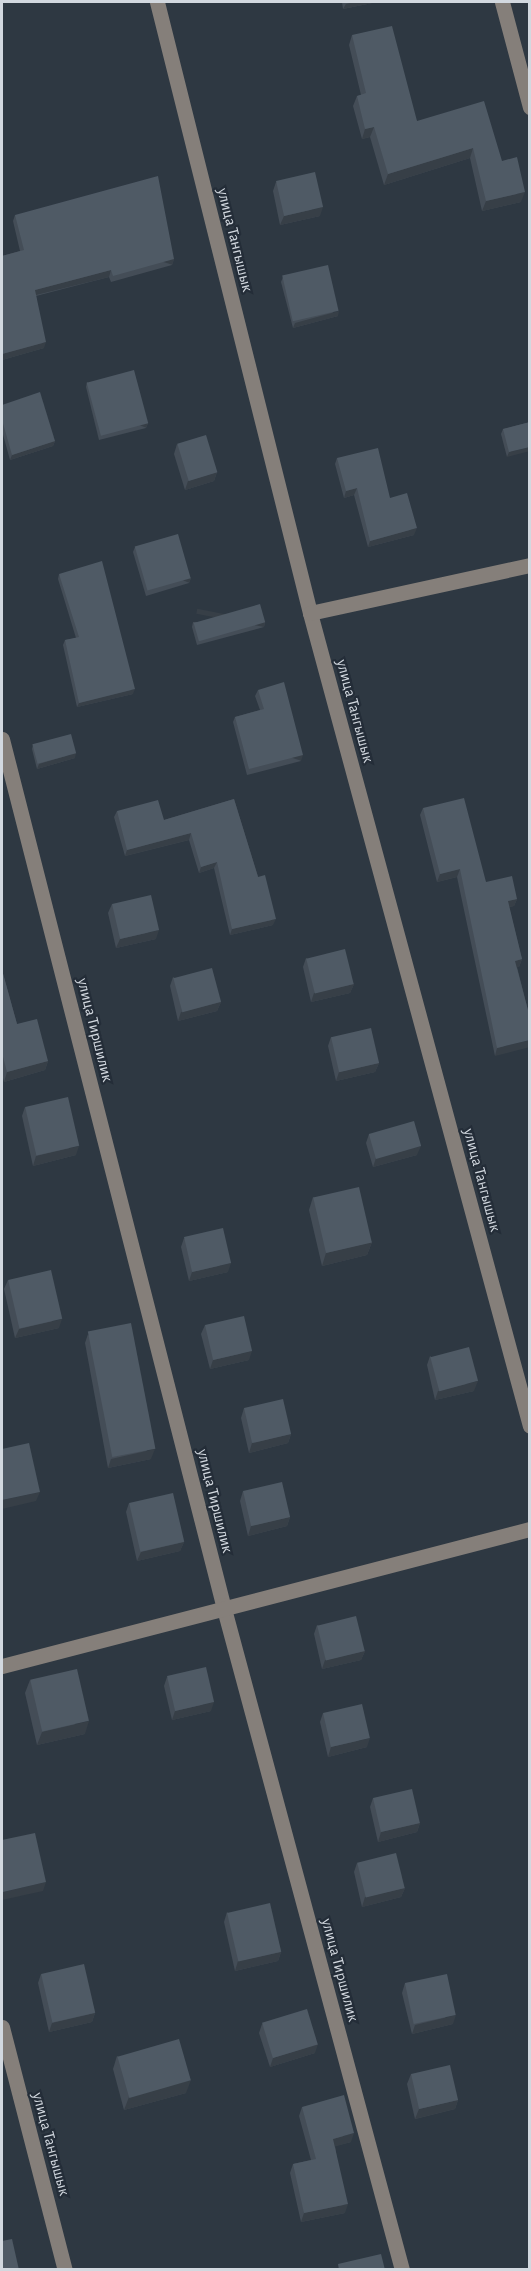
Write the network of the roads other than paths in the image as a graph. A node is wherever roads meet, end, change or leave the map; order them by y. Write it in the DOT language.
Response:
graph roads {
  1 [pos="157,2"];
  2 [pos="502,2"];
  3 [pos="530,106"];
  4 [pos="530,565"];
  5 [pos="310,613"];
  6 [pos="2,739"];
  7 [pos="530,1426"];
  8 [pos="530,1529"];
  9 [pos="223,1605"];
  10 [pos="2,1666"];
  11 [pos="2,2027"];
  12 [pos="65,2270"];
  13 [pos="402,2270"];
  1 -- 5 [label="street, улица Тангышык"];
  2 -- 3 [label="street"];
  4 -- 5 [label="street"];
  5 -- 7 [label="street, улица Тангышык"];
  6 -- 9 [label="street, улица Тиршилик"];
  8 -- 9 [label="street"];
  9 -- 10 [label="street"];
  9 -- 13 [label="street, улица Тиршилик"];
  11 -- 12 [label="street, улица Тангышык"];
}
